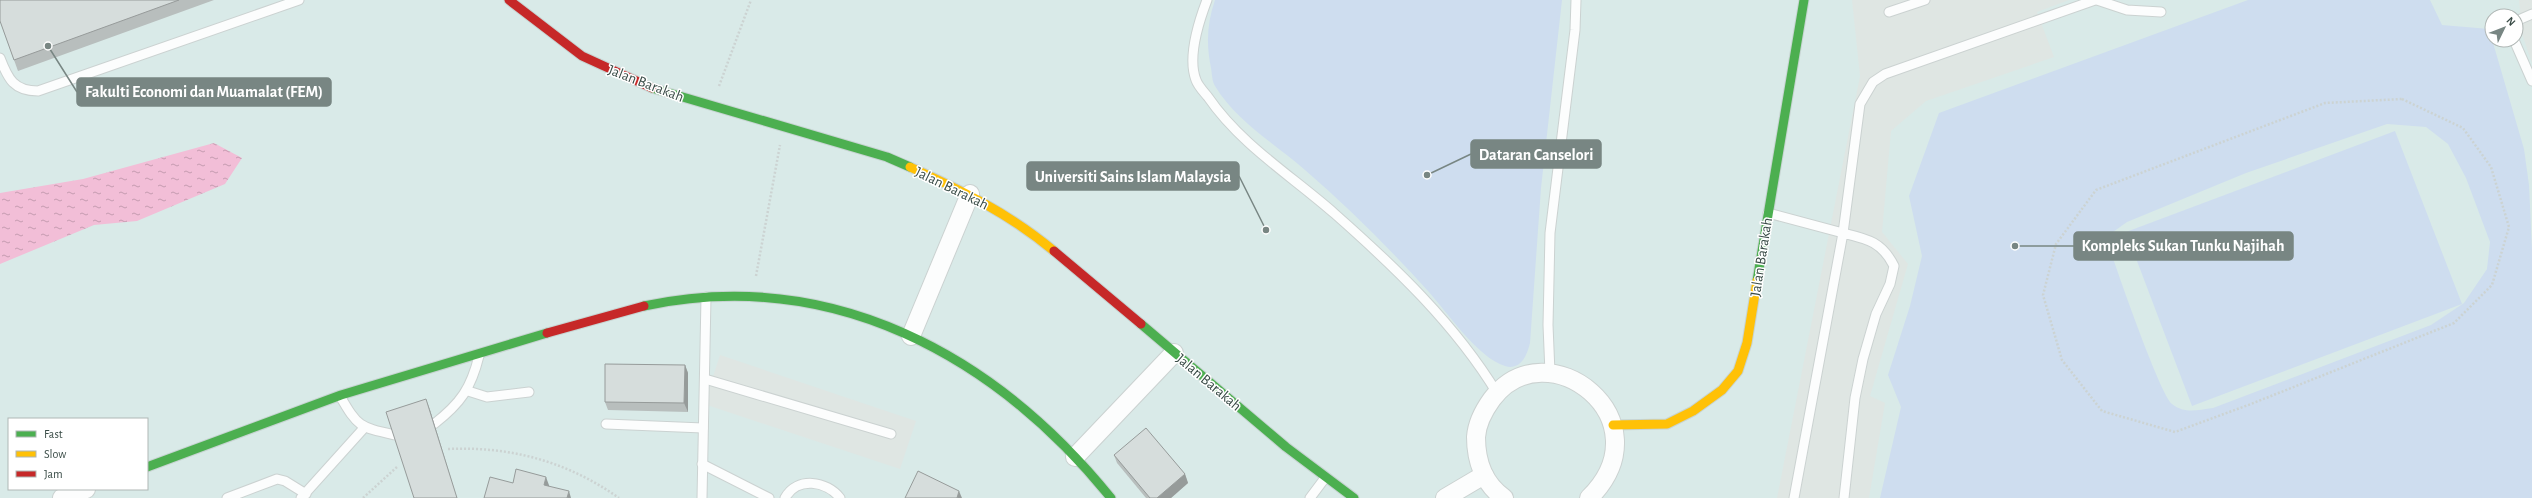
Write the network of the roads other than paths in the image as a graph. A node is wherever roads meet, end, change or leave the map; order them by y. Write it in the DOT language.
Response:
graph roads {
  1 [pos="299,0"];
  2 [pos="509,0"];
  3 [pos="1207,0"];
  4 [pos="1576,0"];
  5 [pos="1804,0"];
  6 [pos="1925,0"];
  7 [pos="2096,0"];
  8 [pos="1889,12"];
  9 [pos="2161,12"];
  10 [pos="2518,48"];
  11 [pos="0,58"];
  12 [pos="2531,78"];
  13 [pos="970,194"];
  14 [pos="1768,213"];
  15 [pos="1843,233"];
  16 [pos="706,297"];
  17 [pos="910,336"];
  18 [pos="1174,353"];
  19 [pos="479,354"];
  20 [pos="1550,373"];
  21 [pos="704,379"];
  22 [pos="468,390"];
  23 [pos="529,392"];
  24 [pos="1497,393"];
  25 [pos="340,396"];
  26 [pos="434,424"];
  27 [pos="606,424"];
  28 [pos="1613,425"];
  29 [pos="364,428"];
  30 [pos="703,428"];
  31 [pos="891,434"];
  32 [pos="394,435"];
  33 [pos="1075,457"];
  34 [pos="702,464"];
  35 [pos="148,467"];
  36 [pos="1484,475"];
  37 [pos="1325,478"];
  38 [pos="83,490"];
  39 [pos="304,496"];
  40 [pos="62,498"];
  41 [pos="227,498"];
  42 [pos="702,498"];
  43 [pos="769,498"];
  44 [pos="785,498"];
  45 [pos="840,498"];
  46 [pos="1111,498"];
  47 [pos="1310,498"];
  48 [pos="1354,498"];
  49 [pos="1445,498"];
  50 [pos="1504,498"];
  51 [pos="1589,498"];
  52 [pos="1794,498"];
  53 [pos="1844,498"];
  1 -- 11 [label="lane"];
  2 -- 13 [label="street, Jalan Barakah"];
  3 -- 24 [label="lane"];
  4 -- 20 [label="lane"];
  5 -- 14 [label="street, Jalan Barakah"];
  6 -- 8 [label="lane"];
  7 -- 9 [label="lane"];
  7 -- 15 [label="lane"];
  10 -- 12 [label="lane"];
  13 -- 17 [label="street"];
  13 -- 18 [label="street, Jalan Barakah"];
  14 -- 15 [label="lane"];
  14 -- 28 [label="street, Jalan Barakah"];
  15 -- 52 [label="lane"];
  15 -- 53 [label="lane"];
  16 -- 17 [label="street"];
  16 -- 19 [label="street"];
  16 -- 21 [label="lane"];
  17 -- 33 [label="street"];
  18 -- 33 [label="street"];
  18 -- 37 [label="street, Jalan Barakah"];
  19 -- 22 [label="lane"];
  19 -- 25 [label="street"];
  20 -- 24 [label="street"];
  20 -- 28 [label="street"];
  21 -- 30 [label="lane"];
  21 -- 31 [label="lane"];
  22 -- 23 [label="lane"];
  22 -- 26 [label="lane"];
  24 -- 36 [label="street"];
  25 -- 29 [label="lane"];
  25 -- 35 [label="street"];
  27 -- 30 [label="lane"];
  28 -- 51 [label="street"];
  29 -- 32 [label="lane"];
  29 -- 39 [label="lane"];
  30 -- 34 [label="lane"];
  33 -- 46 [label="street"];
  34 -- 42 [label="lane"];
  34 -- 43 [label="lane"];
  36 -- 49 [label="street"];
  36 -- 50 [label="street"];
  37 -- 47 [label="lane"];
  37 -- 48 [label="street, Jalan Barakah"];
  38 -- 40 [label="street"];
  39 -- 41 [label="lane"];
  44 -- 45 [label="lane"];
}
